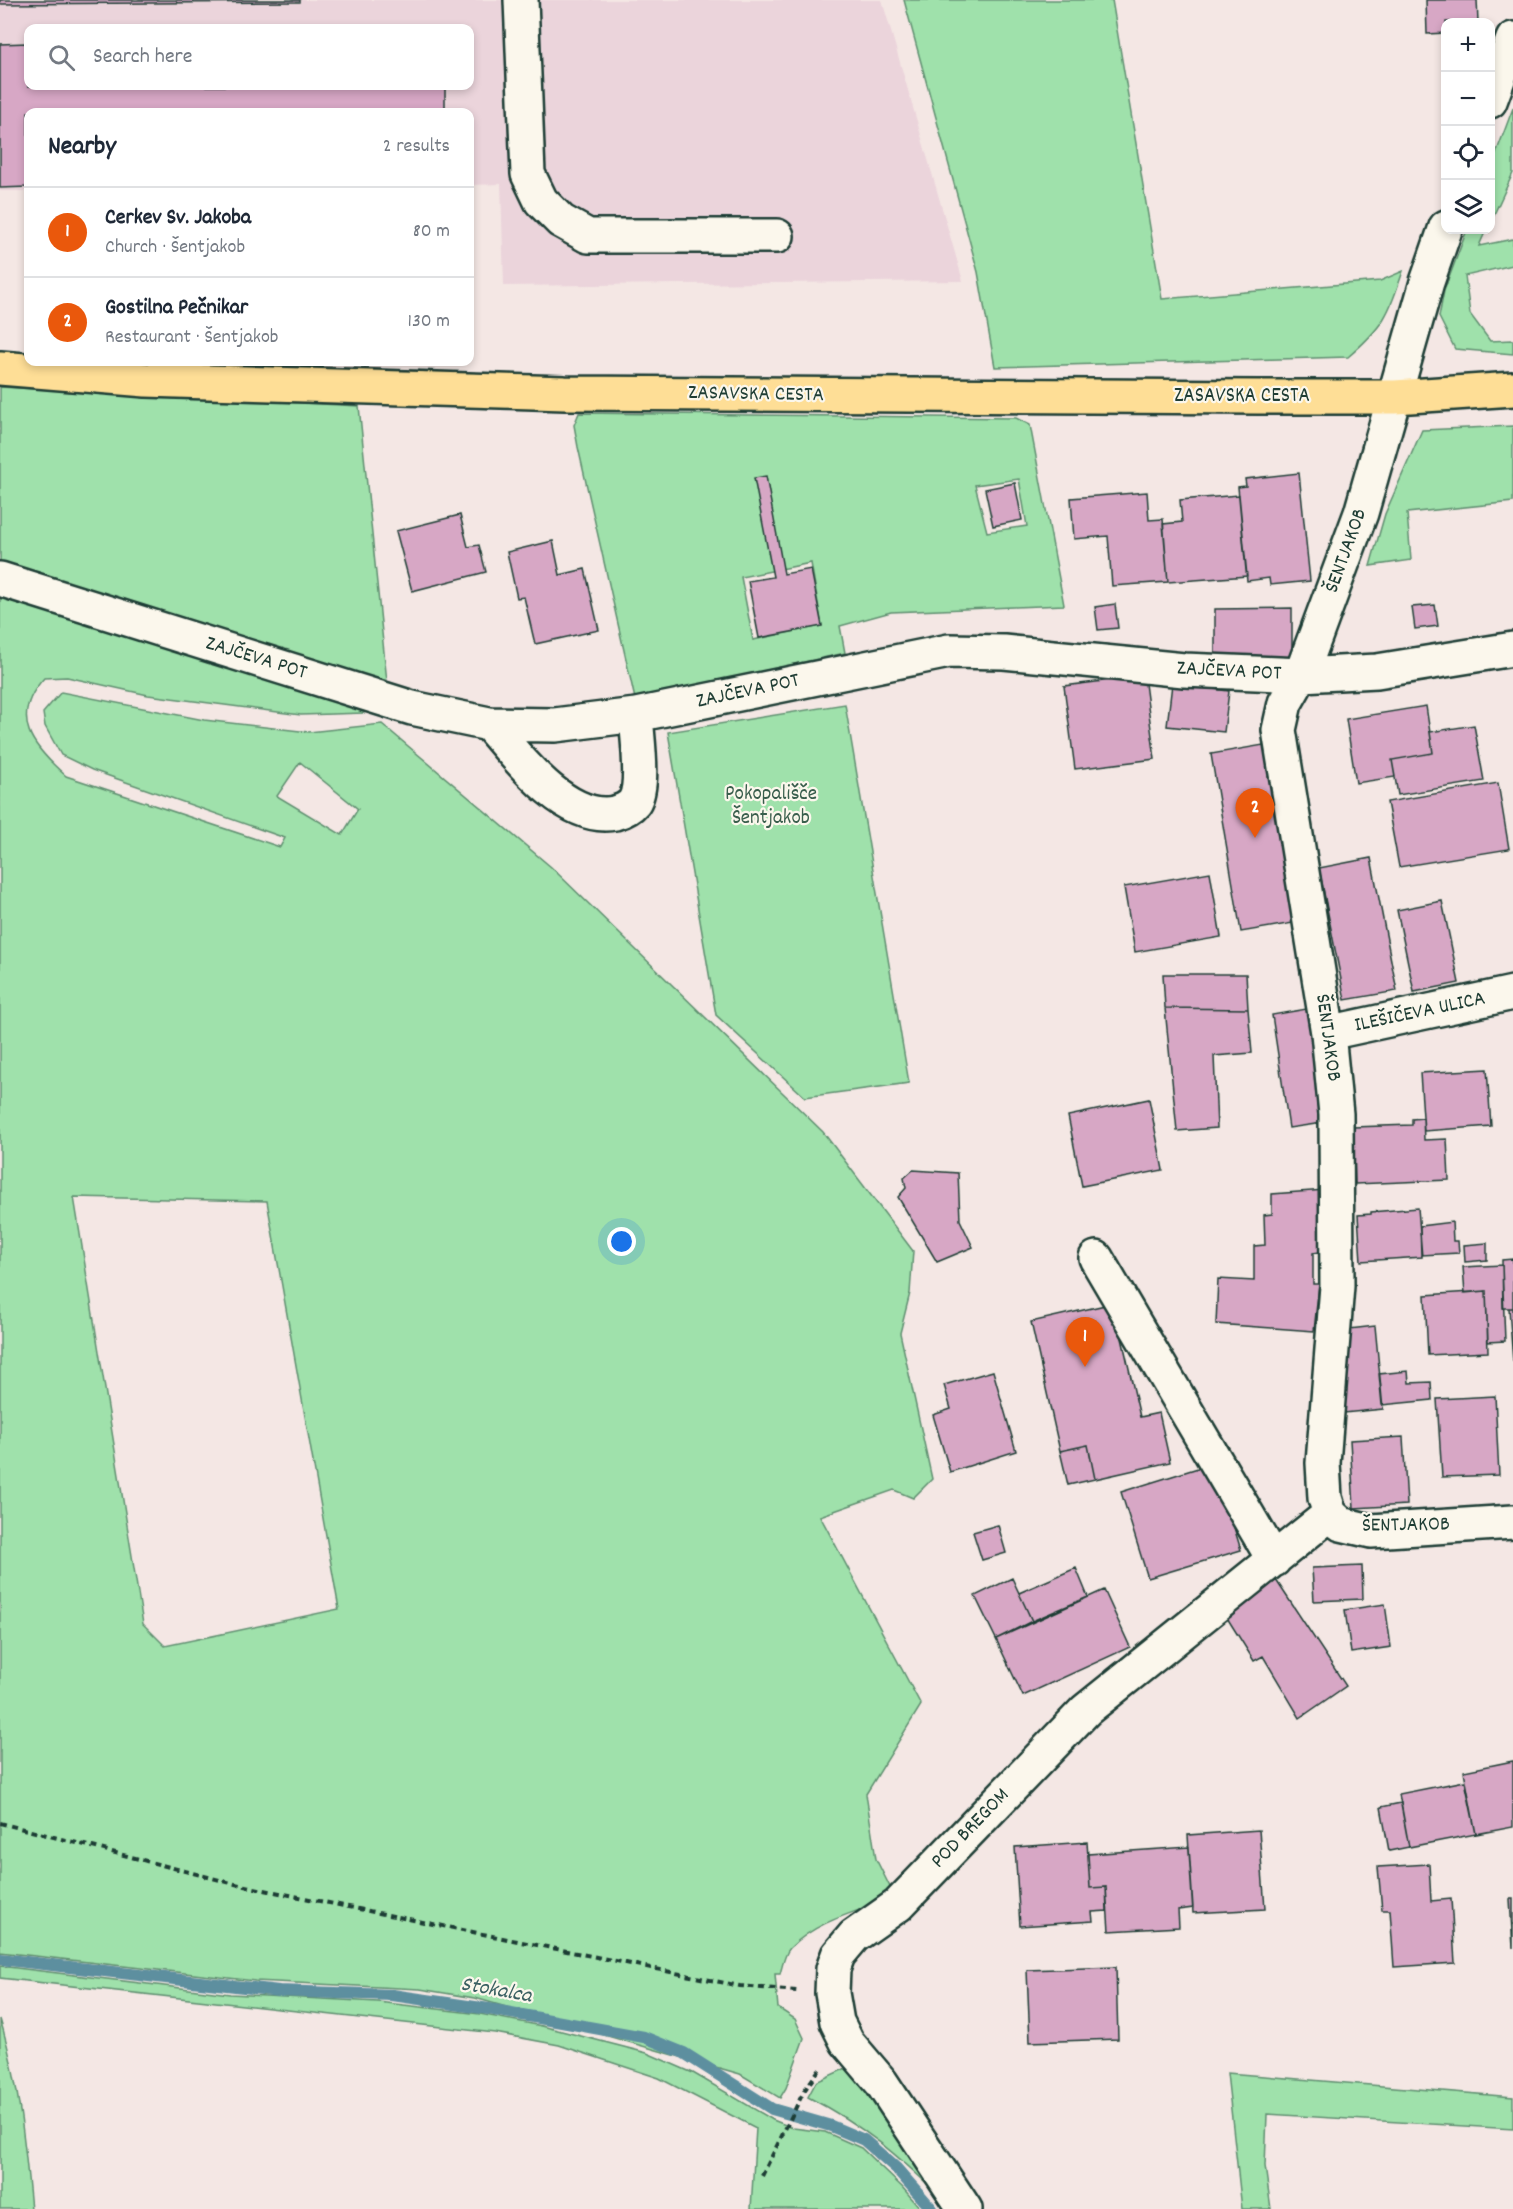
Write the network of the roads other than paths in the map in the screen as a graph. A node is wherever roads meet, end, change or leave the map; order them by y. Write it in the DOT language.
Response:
graph roads {
  1 [pos="521,0"];
  2 [pos="1513,39"];
  3 [pos="1495,90"];
  4 [pos="1443,234"];
  5 [pos="777,236"];
  6 [pos="0,368"];
  7 [pos="1513,389"];
  8 [pos="1395,397"];
  9 [pos="0,579"];
  10 [pos="1513,649"];
  11 [pos="1301,675"];
  12 [pos="636,715"];
  13 [pos="489,723"];
  14 [pos="1513,993"];
  15 [pos="1328,1033"];
  16 [pos="1096,1258"];
  17 [pos="1330,1514"];
  18 [pos="1513,1522"];
  19 [pos="1274,1560"];
  20 [pos="965,2209"];
  1 -- 5 [label="street"];
  2 -- 3 [label="street"];
  4 -- 8 [label="street, ŠENTJAKOB"];
  6 -- 8 [label="main road, ZASAVSKA CESTA"];
  7 -- 8 [label="main road, ZASAVSKA CESTA"];
  8 -- 11 [label="street, ŠENTJAKOB"];
  9 -- 13 [label="street, ZAJČEVA POT"];
  10 -- 11 [label="street, ZAJČEVA POT"];
  11 -- 12 [label="street, ZAJČEVA POT"];
  11 -- 15 [label="street, ŠENTJAKOB"];
  12 -- 13 [label="street, ZAJČEVA POT"];
  12 -- 13 [label="street"];
  14 -- 15 [label="street, ILEŠIČEVA ULICA"];
  15 -- 17 [label="street, ŠENTJAKOB"];
  16 -- 19 [label="street"];
  17 -- 18 [label="street, ŠENTJAKOB"];
  17 -- 19 [label="street, POD BREGOM"];
  19 -- 20 [label="street, POD BREGOM"];
}
